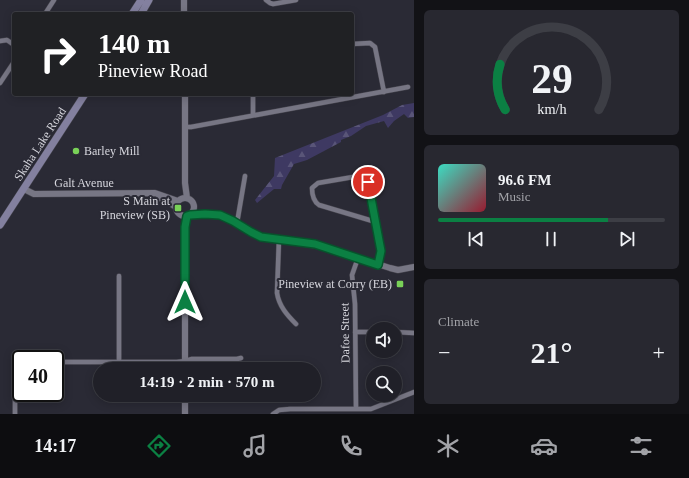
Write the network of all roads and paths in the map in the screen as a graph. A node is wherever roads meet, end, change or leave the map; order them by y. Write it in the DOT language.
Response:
graph roads {
  1 [pos="54,0"];
  2 [pos="184,0"];
  3 [pos="266,0"];
  4 [pos="296,0"];
  5 [pos="145,1"];
  6 [pos="46,12"];
  7 [pos="134,12"];
  8 [pos="141,12"];
  9 [pos="184,12"];
  10 [pos="0,40"];
  11 [pos="12,44"];
  12 [pos="354,44"];
  13 [pos="12,65"];
  14 [pos="0,83"];
  15 [pos="408,87"];
  16 [pos="384,92"];
  17 [pos="85,96"];
  18 [pos="185,96"];
  19 [pos="253,96"];
  20 [pos="253,116"];
  21 [pos="185,127"];
  22 [pos="245,176"];
  23 [pos="28,182"];
  24 [pos="24,189"];
  25 [pos="36,194"];
  26 [pos="144,194"];
  27 [pos="182,199"];
  28 [pos="194,204"];
  29 [pos="176,207"];
  30 [pos="210,214"];
  31 [pos="180,215"];
  32 [pos="188,215"];
  33 [pos="376,222"];
  34 [pos="237,223"];
  35 [pos="0,225"];
  36 [pos="185,227"];
  37 [pos="278,239"];
  38 [pos="358,258"];
  39 [pos="378,265"];
  40 [pos="414,267"];
  41 [pos="119,276"];
  42 [pos="296,324"];
  43 [pos="355,332"];
  44 [pos="366,332"];
  45 [pos="402,332"];
  46 [pos="414,333"];
  47 [pos="241,358"];
  48 [pos="185,361"];
  49 [pos="64,362"];
  50 [pos="93,362"];
  51 [pos="119,362"];
  52 [pos="128,362"];
  53 [pos="414,392"];
  54 [pos="15,402"];
  55 [pos="185,402"];
  56 [pos="356,409"];
  57 [pos="15,414"];
  58 [pos="185,414"];
  59 [pos="273,414"];
  1 -- 6 [label="street"];
  2 -- 9 [label="street"];
  3 -- 4 [label="street"];
  5 -- 7 [label="main road"];
  5 -- 8 [label="main road"];
  10 -- 11 [label="street"];
  12 -- 16 [label="street"];
  13 -- 14 [label="street"];
  15 -- 16 [label="street"];
  16 -- 20 [label="street"];
  17 -- 23 [label="main road, Skaha Lake Road"];
  18 -- 21 [label="street"];
  19 -- 20 [label="street"];
  20 -- 21 [label="street"];
  21 -- 27 [label="street"];
  22 -- 34 [label="street"];
  23 -- 24 [label="main road, Skaha Lake Road"];
  23 -- 25 [label="street"];
  24 -- 25 [label="street, Galt Avenue"];
  24 -- 35 [label="main road, Skaha Lake Road"];
  25 -- 26 [label="street, Galt Avenue"];
  26 -- 27 [label="street, Galt Avenue"];
  26 -- 29 [label="street, Galt Avenue"];
  27 -- 28 [label="street"];
  27 -- 29 [label="street"];
  28 -- 30 [label="street"];
  28 -- 32 [label="street"];
  29 -- 31 [label="street"];
  30 -- 32 [label="street"];
  30 -- 34 [label="street"];
  31 -- 32 [label="street"];
  31 -- 36 [label="street"];
  32 -- 36 [label="street"];
  33 -- 33 [label="street"];
  33 -- 39 [label="street"];
  34 -- 37 [label="street"];
  36 -- 48 [label="street"];
  37 -- 38 [label="street"];
  37 -- 42 [label="street"];
  38 -- 39 [label="street"];
  38 -- 43 [label="street, Dafoe Street"];
  39 -- 40 [label="street"];
  41 -- 51 [label="street"];
  43 -- 44 [label="street"];
  43 -- 56 [label="street, Dafoe Street"];
  45 -- 46 [label="street"];
  47 -- 48 [label="street"];
  48 -- 52 [label="street"];
  49 -- 50 [label="street"];
  53 -- 56 [label="street"];
  54 -- 57 [label="street"];
  55 -- 58 [label="street"];
  56 -- 59 [label="street"];
}
